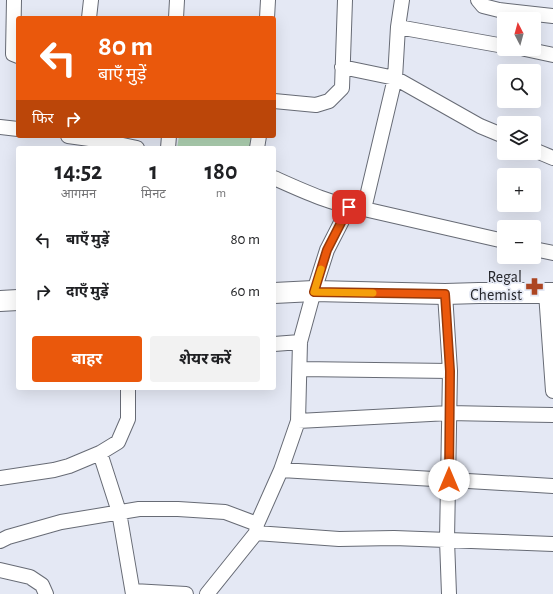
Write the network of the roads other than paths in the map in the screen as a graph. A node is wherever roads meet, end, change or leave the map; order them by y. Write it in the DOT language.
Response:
graph roads {
  1 [pos="14,0"];
  2 [pos="91,0"];
  3 [pos="176,0"];
  4 [pos="268,0"];
  5 [pos="345,0"];
  6 [pos="402,0"];
  7 [pos="478,0"];
  8 [pos="90,16"];
  9 [pos="176,16"];
  10 [pos="267,16"];
  11 [pos="553,16"];
  12 [pos="398,27"];
  13 [pos="497,45"];
  14 [pos="541,52"];
  15 [pos="16,55"];
  16 [pos="553,55"];
  17 [pos="342,67"];
  18 [pos="395,78"];
  19 [pos="276,101"];
  20 [pos="0,127"];
  21 [pos="16,129"];
  22 [pos="497,133"];
  23 [pos="82,138"];
  24 [pos="128,146"];
  25 [pos="541,153"];
  26 [pos="553,158"];
  27 [pos="276,179"];
  28 [pos="349,207"];
  29 [pos="364,209"];
  30 [pos="497,239"];
  31 [pos="541,250"];
  32 [pos="553,253"];
  33 [pos="276,292"];
  34 [pos="314,292"];
  35 [pos="550,293"];
  36 [pos="445,294"];
  37 [pos="16,300"];
  38 [pos="0,301"];
  39 [pos="300,342"];
  40 [pos="276,344"];
  41 [pos="300,369"];
  42 [pos="450,371"];
  43 [pos="128,390"];
  44 [pos="553,391"];
  45 [pos="449,413"];
  46 [pos="553,415"];
  47 [pos="298,421"];
  48 [pos="100,453"];
  49 [pos="281,470"];
  50 [pos="0,478"];
  51 [pos="449,480"];
  52 [pos="553,486"];
  53 [pos="119,512"];
  54 [pos="257,528"];
  55 [pos="447,540"];
  56 [pos="0,541"];
  57 [pos="553,544"];
  58 [pos="0,570"];
  59 [pos="133,592"];
  60 [pos="46,594"];
  61 [pos="186,594"];
  62 [pos="207,594"];
  63 [pos="449,594"];
  1 -- 15 [label="street"];
  2 -- 8 [label="street"];
  3 -- 9 [label="street"];
  4 -- 10 [label="street"];
  5 -- 17 [label="street"];
  6 -- 12 [label="street"];
  7 -- 11 [label="street"];
  12 -- 13 [label="street"];
  12 -- 18 [label="street"];
  14 -- 16 [label="street"];
  17 -- 18 [label="street"];
  17 -- 19 [label="street"];
  18 -- 22 [label="street"];
  18 -- 29 [label="street"];
  20 -- 21 [label="street"];
  23 -- 24 [label="street"];
  25 -- 26 [label="street"];
  27 -- 28 [label="street"];
  28 -- 29 [label="street"];
  28 -- 34 [label="street"];
  29 -- 30 [label="street"];
  31 -- 32 [label="street"];
  33 -- 34 [label="main road"];
  34 -- 36 [label="main road"];
  34 -- 39 [label="street"];
  35 -- 36 [label="main road"];
  35 -- 44 [label="street"];
  36 -- 42 [label="street"];
  37 -- 38 [label="main road"];
  39 -- 40 [label="street"];
  39 -- 41 [label="street"];
  41 -- 42 [label="street"];
  41 -- 47 [label="street"];
  42 -- 45 [label="street"];
  43 -- 48 [label="street"];
  45 -- 46 [label="street"];
  45 -- 47 [label="street"];
  45 -- 51 [label="street"];
  47 -- 49 [label="street"];
  48 -- 50 [label="street"];
  48 -- 53 [label="street"];
  49 -- 51 [label="street"];
  49 -- 54 [label="street"];
  51 -- 52 [label="street"];
  51 -- 55 [label="street"];
  53 -- 54 [label="street"];
  53 -- 56 [label="street"];
  53 -- 59 [label="street"];
  54 -- 55 [label="street"];
  54 -- 62 [label="street"];
  55 -- 57 [label="street"];
  55 -- 63 [label="street"];
  58 -- 60 [label="street"];
  59 -- 61 [label="street"];
}
